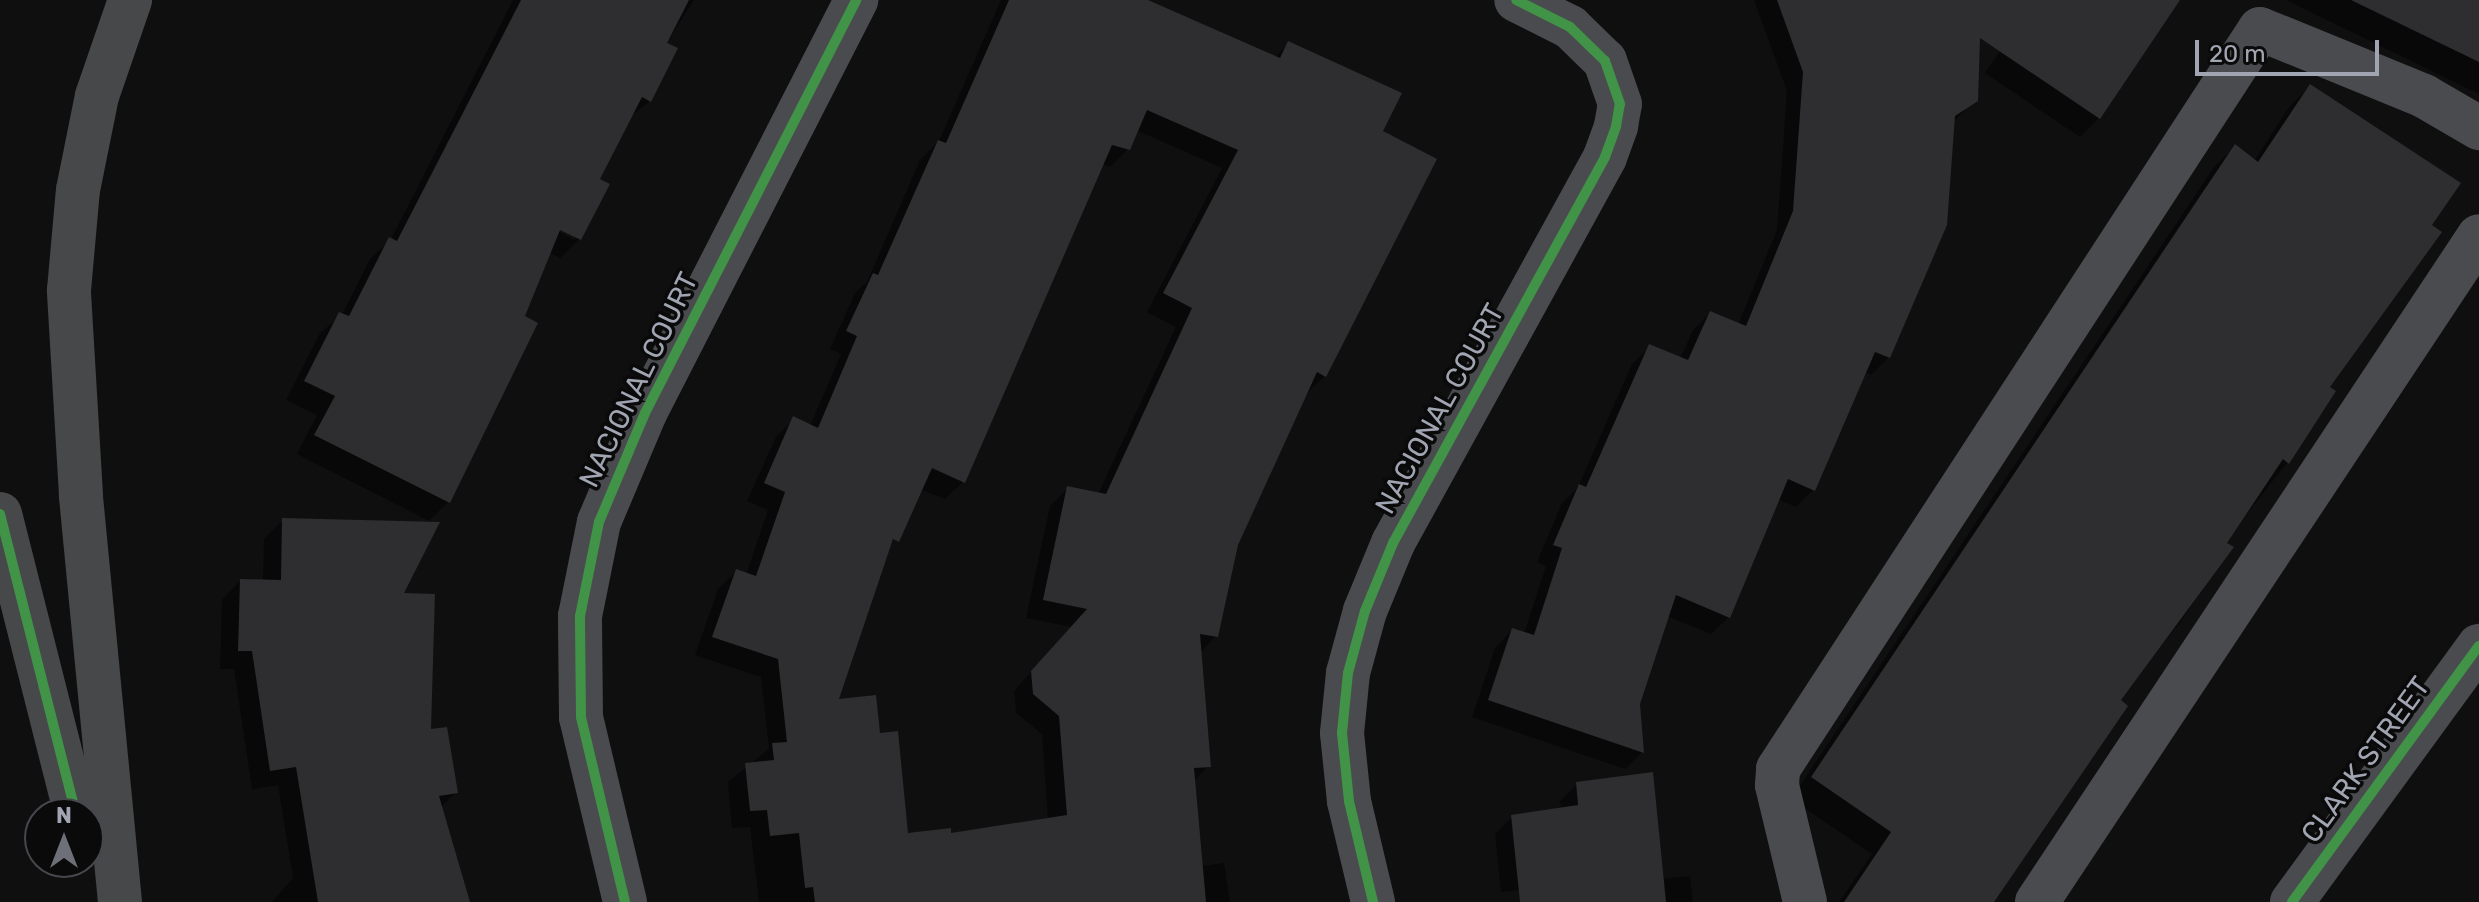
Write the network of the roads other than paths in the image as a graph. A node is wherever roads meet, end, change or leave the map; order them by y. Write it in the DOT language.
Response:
graph roads {
  1 [pos="130,0"];
  2 [pos="856,0"];
  3 [pos="1516,0"];
  4 [pos="2479,128"];
  5 [pos="2479,236"];
  6 [pos="0,514"];
  7 [pos="2479,646"];
  8 [pos="72,798"];
  9 [pos="92,878"];
  10 [pos="98,902"];
  11 [pos="120,902"];
  12 [pos="625,902"];
  13 [pos="1373,902"];
  14 [pos="1805,902"];
  15 [pos="2037,902"];
  16 [pos="2292,902"];
  1 -- 11 [label="main road"];
  2 -- 12 [label="street, NACIONAL COURT"];
  3 -- 13 [label="street, NACIONAL COURT"];
  4 -- 14 [label="street"];
  5 -- 15 [label="street"];
  6 -- 8 [label="main road"];
  7 -- 16 [label="street, CLARK STREET"];
  9 -- 10 [label="main road"];
}
